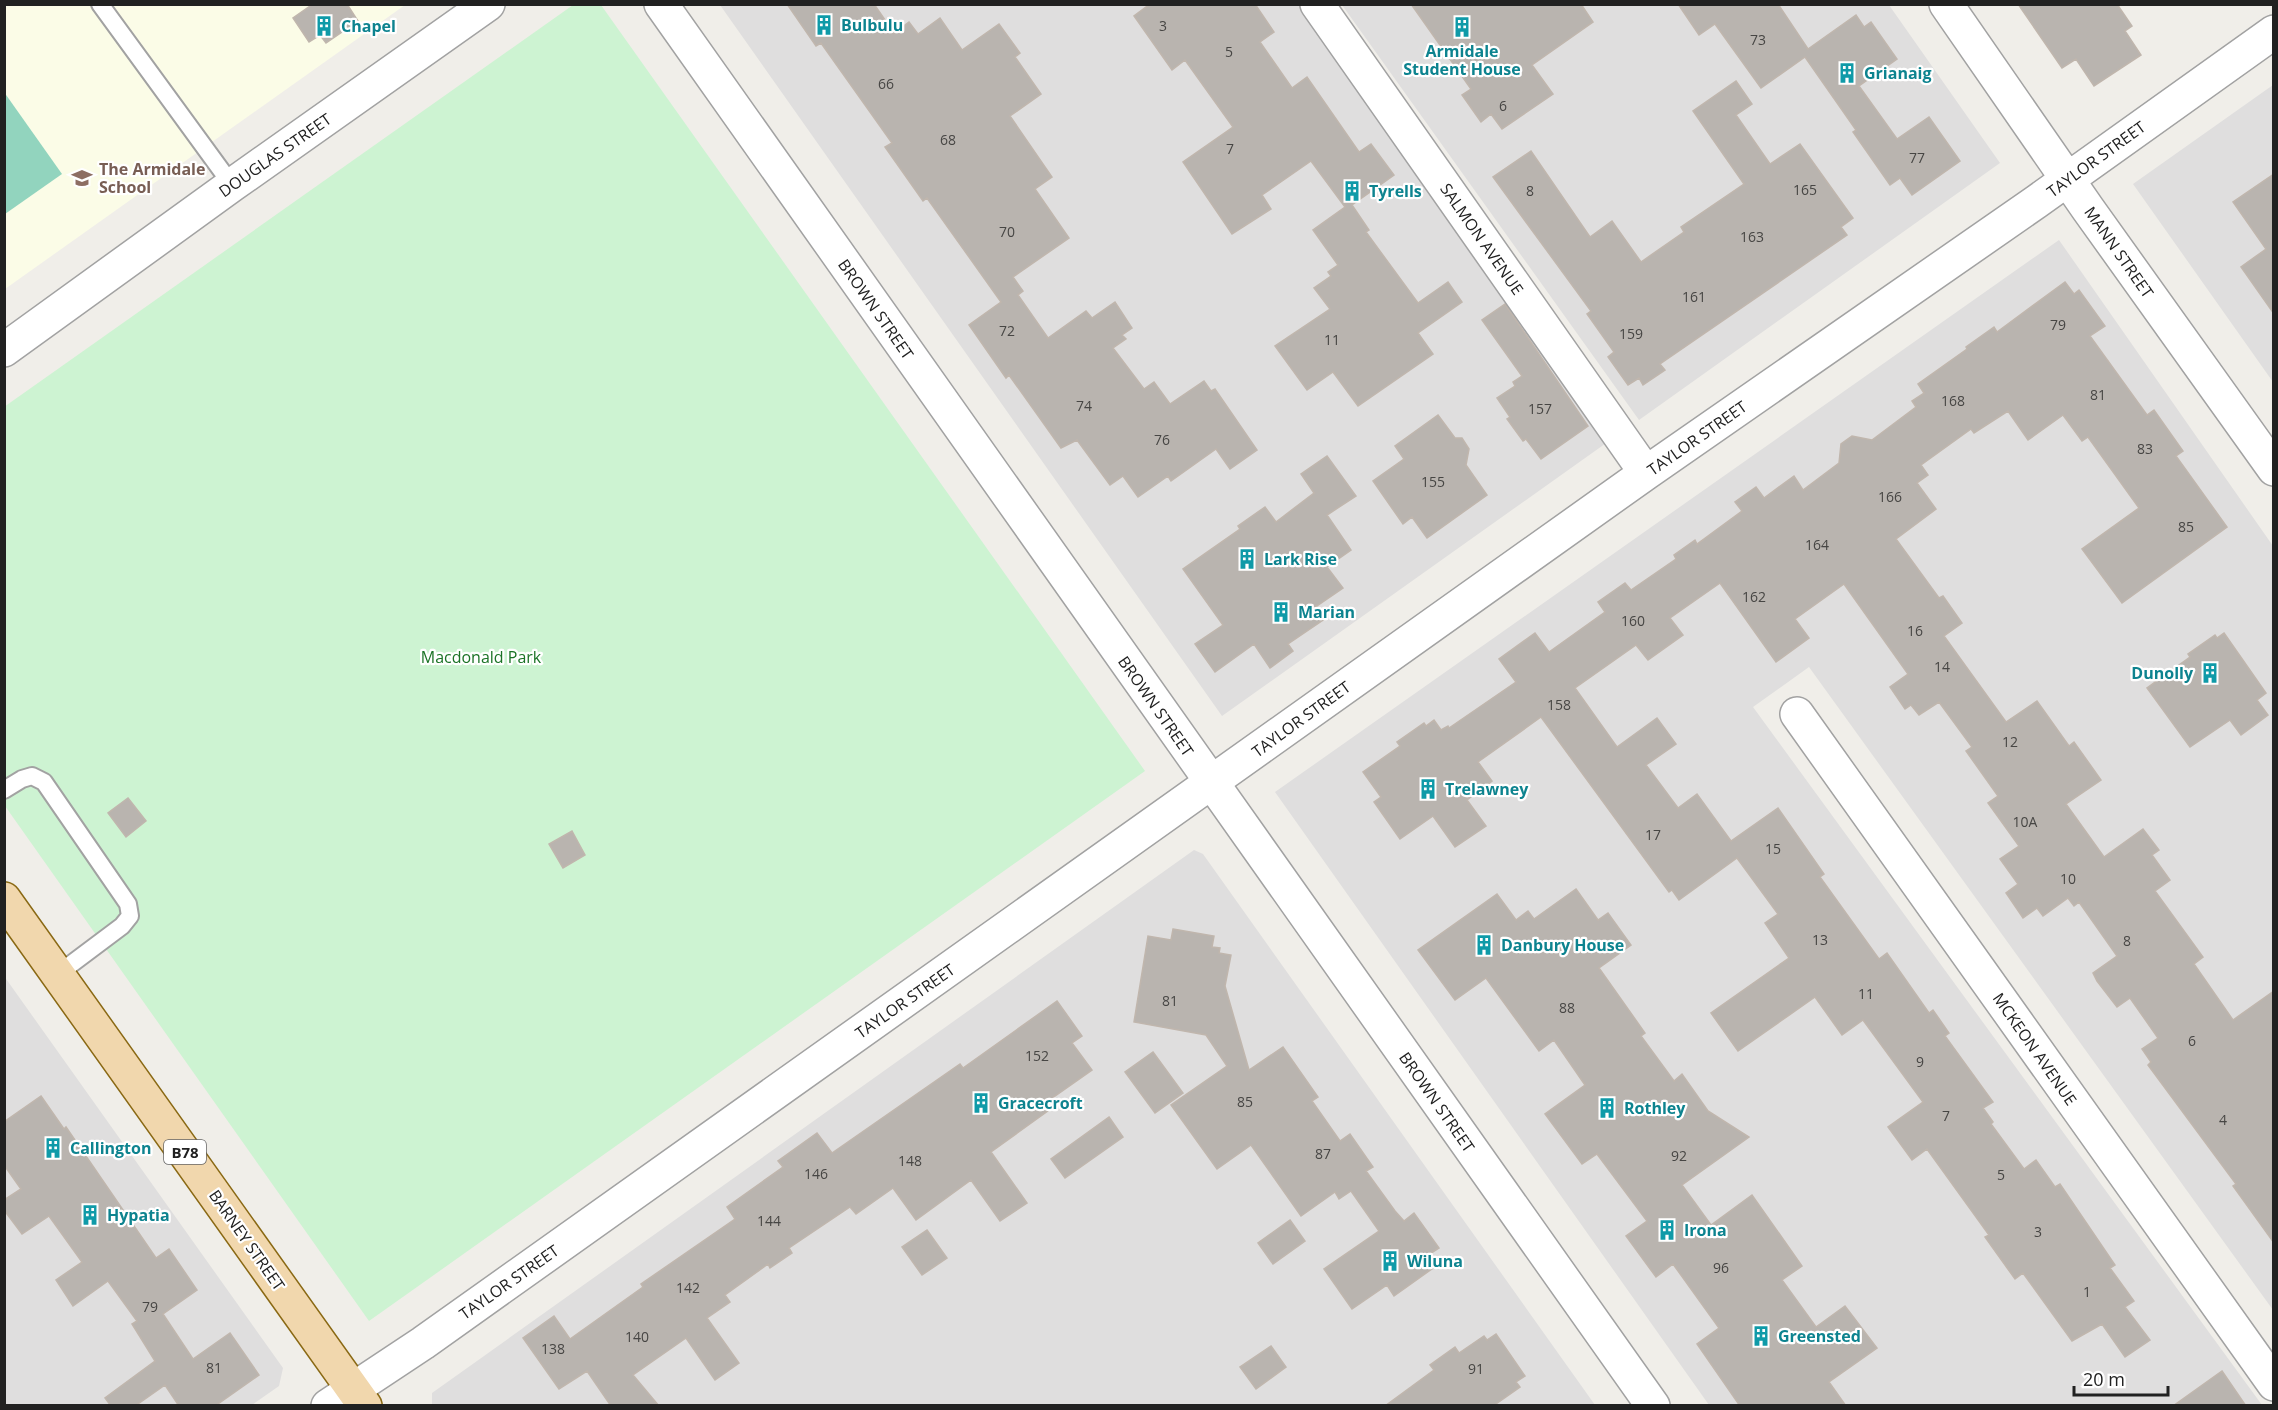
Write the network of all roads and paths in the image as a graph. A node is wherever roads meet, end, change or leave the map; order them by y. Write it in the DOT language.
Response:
graph roads {
  1 [pos="100,4"];
  2 [pos="488,4"];
  3 [pos="661,4"];
  4 [pos="1317,4"];
  5 [pos="1946,4"];
  6 [pos="2274,32"];
  7 [pos="2068,179"];
  8 [pos="232,185"];
  9 [pos="4,350"];
  10 [pos="2274,469"];
  11 [pos="1646,473"];
  12 [pos="1797,714"];
  13 [pos="1211,783"];
  14 [pos="4,790"];
  15 [pos="4,899"];
  16 [pos="58,974"];
  17 [pos="2274,1384"];
  18 [pos="349,1400"];
  19 [pos="1653,1406"];
  1 -- 8 [label="lane"];
  2 -- 8 [label="street, DOUGLAS STREET"];
  3 -- 13 [label="street, BROWN STREET"];
  4 -- 11 [label="street, SALMON AVENUE"];
  5 -- 7 [label="street, MANN STREET"];
  6 -- 7 [label="street, TAYLOR STREET"];
  7 -- 10 [label="street, MANN STREET"];
  7 -- 11 [label="street, TAYLOR STREET"];
  8 -- 9 [label="street, DOUGLAS STREET"];
  11 -- 13 [label="street, TAYLOR STREET"];
  12 -- 17 [label="street, MCKEON AVENUE"];
  13 -- 18 [label="street, TAYLOR STREET"];
  13 -- 19 [label="street, BROWN STREET"];
  14 -- 16 [label="lane"];
  15 -- 16 [label="main road, BARNEY STREET / B78"];
  16 -- 18 [label="main road, BARNEY STREET / B78"];
}
